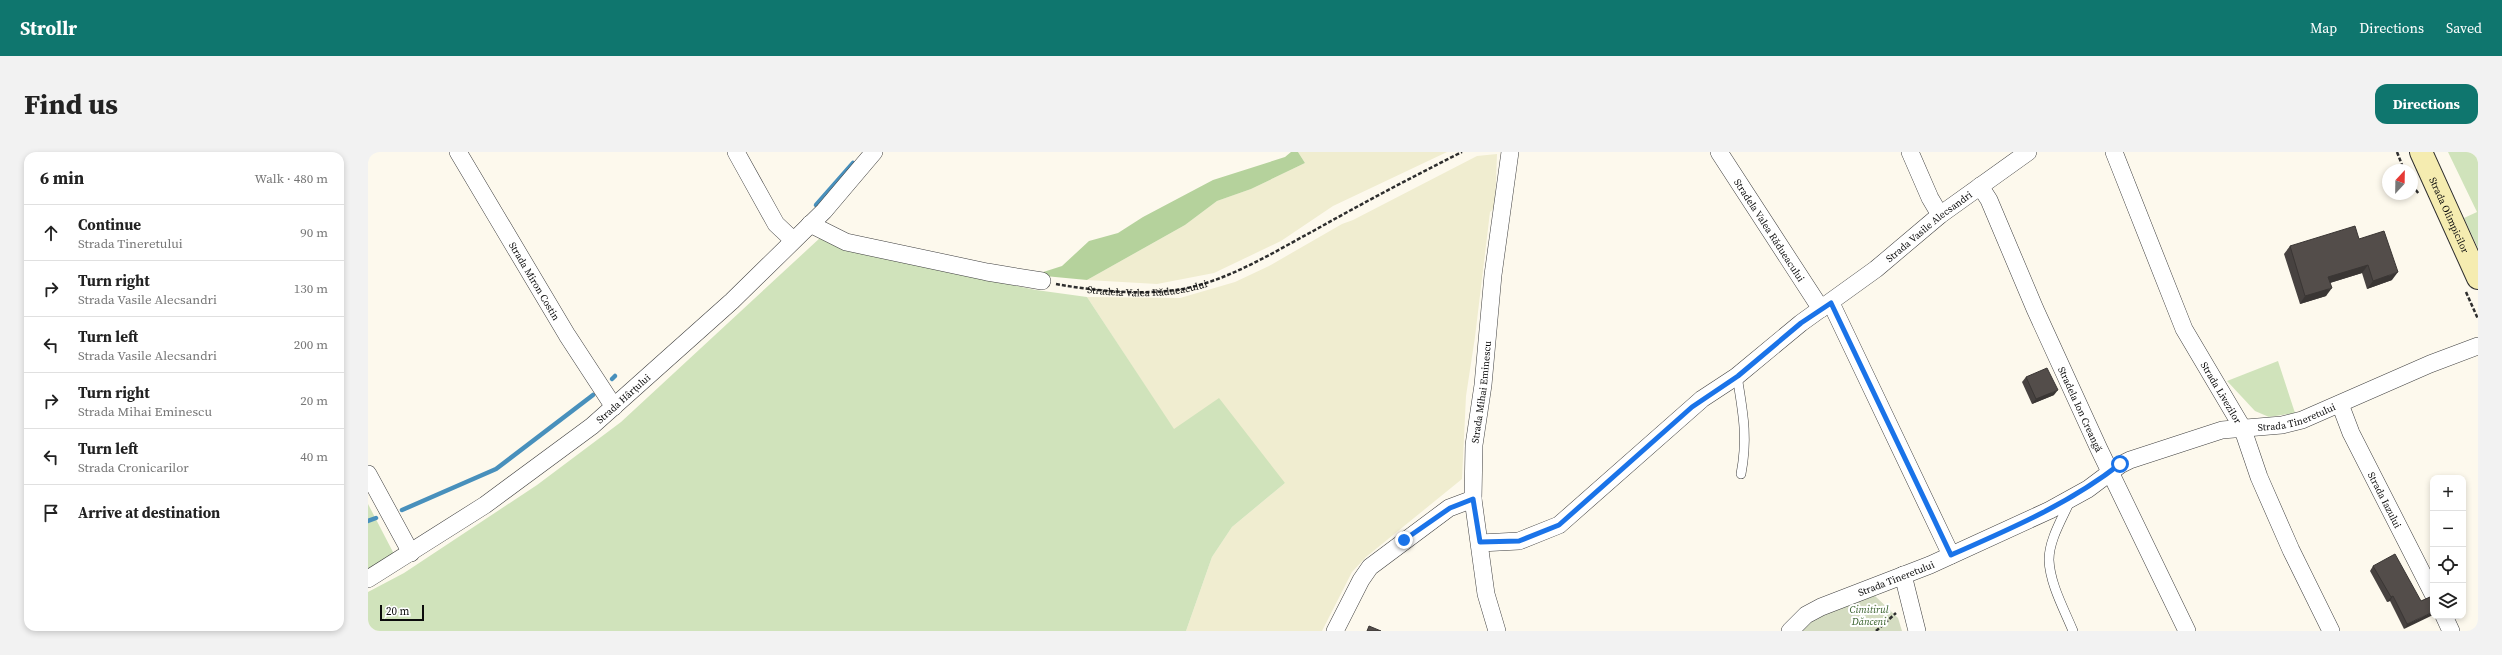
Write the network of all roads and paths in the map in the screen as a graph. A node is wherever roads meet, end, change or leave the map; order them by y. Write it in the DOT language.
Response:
graph roads {
  1 [pos="458,152"];
  2 [pos="736,152"];
  3 [pos="874,152"];
  4 [pos="1462,152"];
  5 [pos="1510,152"];
  6 [pos="1718,152"];
  7 [pos="1910,152"];
  8 [pos="2028,152"];
  9 [pos="2114,152"];
  10 [pos="2397,152"];
  11 [pos="2422,152"];
  12 [pos="2402,164"];
  13 [pos="1980,186"];
  14 [pos="1940,215"];
  15 [pos="810,224"];
  16 [pos="793,240"];
  17 [pos="2478,278"];
  18 [pos="1042,281"];
  19 [pos="1826,306"];
  20 [pos="2478,346"];
  21 [pos="1738,376"];
  22 [pos="2340,404"];
  23 [pos="614,407"];
  24 [pos="2242,427"];
  25 [pos="2110,472"];
  26 [pos="368,474"];
  27 [pos="1741,474"];
  28 [pos="2071,498"];
  29 [pos="1473,499"];
  30 [pos="1480,542"];
  31 [pos="411,553"];
  32 [pos="1951,555"];
  33 [pos="1903,575"];
  34 [pos="368,579"];
  35 [pos="2430,588"];
  36 [pos="1910,606"];
  37 [pos="2445,619"];
  38 [pos="1335,631"];
  39 [pos="1497,631"];
  40 [pos="1790,631"];
  41 [pos="1876,631"];
  42 [pos="1917,631"];
  43 [pos="2073,631"];
  44 [pos="2187,631"];
  45 [pos="2331,631"];
  46 [pos="2451,631"];
  1 -- 23 [label="street, Strada Miron Costin"];
  2 -- 16 [label="street"];
  3 -- 15 [label="street, Strada Hârțului"];
  4 -- 18 [label="path, Stradela Valea Rădueacului"];
  5 -- 29 [label="street, Strada Mihai Eminescu"];
  6 -- 19 [label="street, Stradela Valea Rădueacului"];
  7 -- 14 [label="street"];
  8 -- 13 [label="street, Strada Vasile Alecsandri"];
  9 -- 24 [label="street, Strada Livezilor"];
  10 -- 12 [label="path"];
  11 -- 17 [label="main road, Strada Olimpicilor"];
  13 -- 14 [label="street, Strada Vasile Alecsandri"];
  13 -- 25 [label="street, Stradela Ion Creangă"];
  14 -- 19 [label="street, Strada Vasile Alecsandri"];
  15 -- 16 [label="street, Strada Hârțului"];
  15 -- 18 [label="street"];
  16 -- 23 [label="street, Strada Hârțului"];
  19 -- 21 [label="street, Strada Vasile Alecsandri"];
  19 -- 32 [label="street"];
  20 -- 22 [label="street, Strada Tineretului"];
  21 -- 27 [label="lane"];
  21 -- 30 [label="street, Strada Vasile Alecsandri"];
  22 -- 24 [label="street, Strada Tineretului"];
  22 -- 35 [label="street, Strada Iazului"];
  23 -- 31 [label="street, Strada Hârțului"];
  24 -- 25 [label="street, Strada Tineretului"];
  24 -- 45 [label="street, Strada Livezilor"];
  25 -- 28 [label="street, Strada Tineretului"];
  25 -- 44 [label="street, Stradela Ion Creangă"];
  26 -- 31 [label="street"];
  28 -- 32 [label="street, Strada Tineretului"];
  28 -- 43 [label="lane"];
  29 -- 30 [label="street, Strada Mihai Eminescu"];
  29 -- 38 [label="street"];
  30 -- 39 [label="street, Strada Mihai Eminescu"];
  31 -- 34 [label="street, Strada Hârțului"];
  32 -- 33 [label="street, Strada Tineretului"];
  33 -- 36 [label="street"];
  33 -- 40 [label="street, Strada Tineretului"];
  36 -- 41 [label="path"];
  36 -- 42 [label="street"];
  37 -- 46 [label="street"];
}
